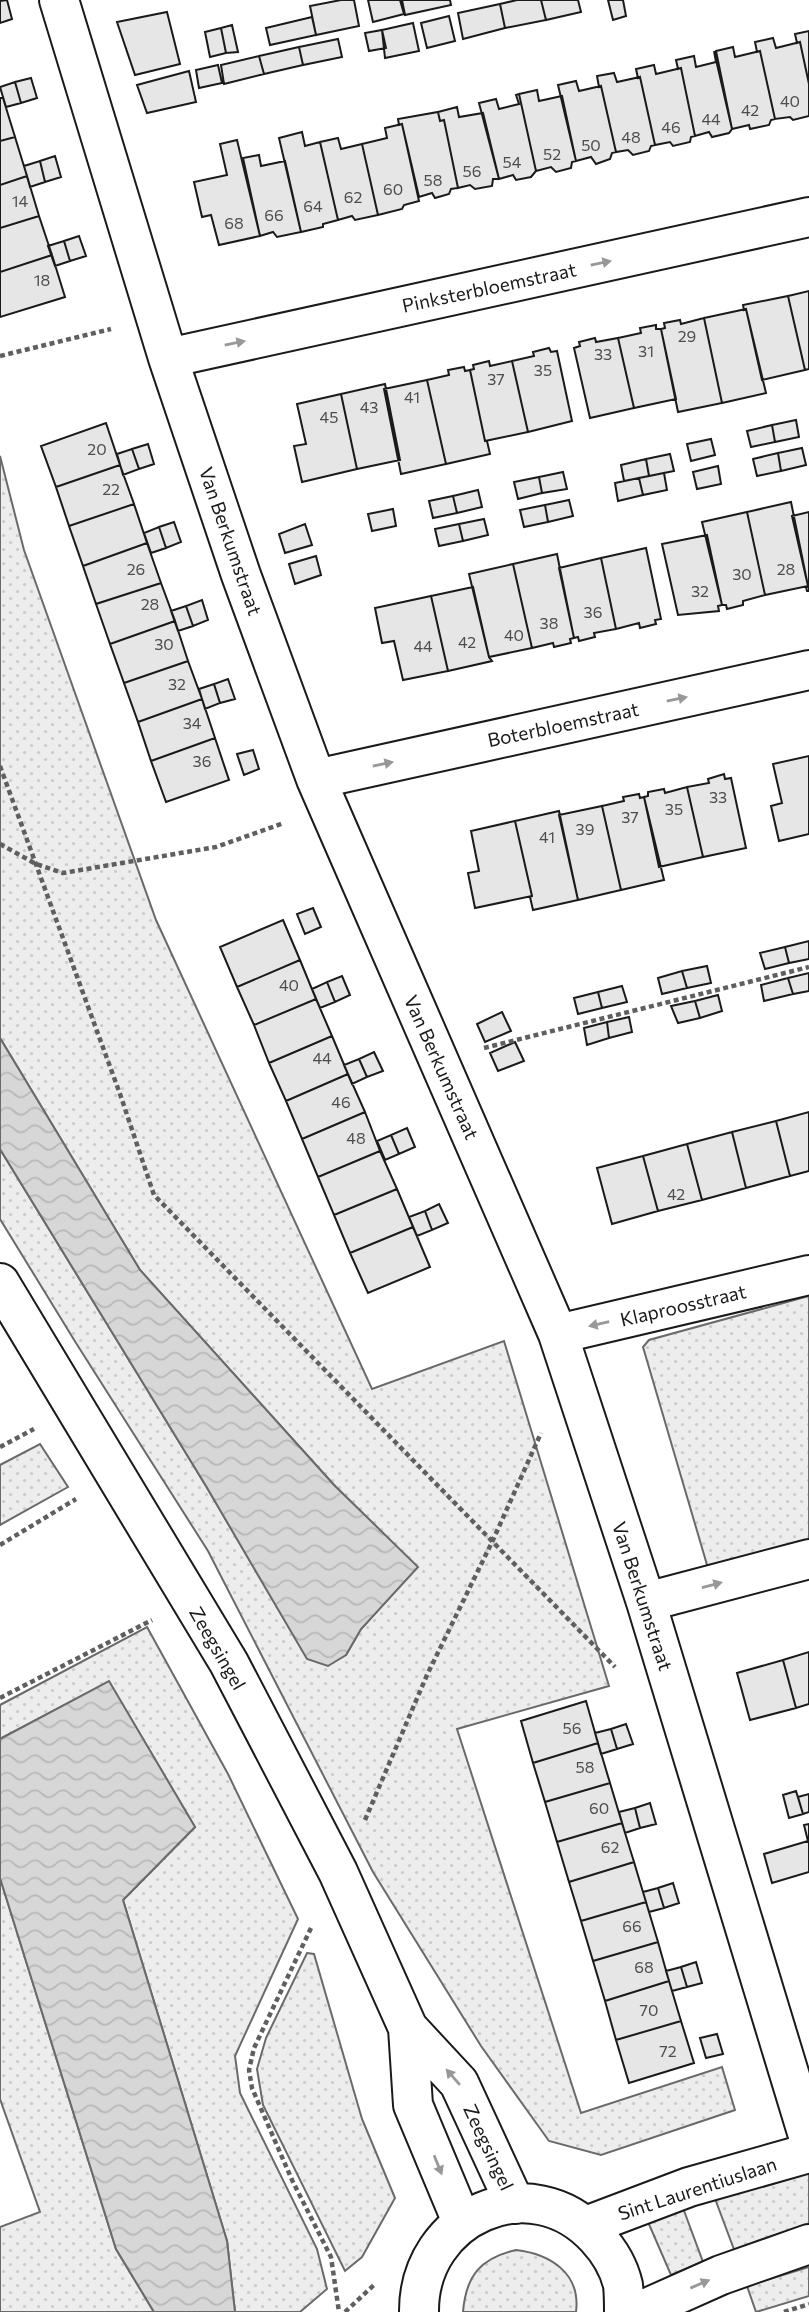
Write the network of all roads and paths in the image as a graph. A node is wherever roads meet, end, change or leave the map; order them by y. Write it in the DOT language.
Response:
graph roads {
  1 [pos="59,0"];
  2 [pos="809,217"];
  3 [pos="156,318"];
  4 [pos="0,356"];
  5 [pos="169,358"];
  6 [pos="809,670"];
  7 [pos="0,766"];
  8 [pos="323,794"];
  9 [pos="0,844"];
  10 [pos="36,864"];
  11 [pos="809,967"];
  12 [pos="438,1060"];
  13 [pos="809,1275"];
  14 [pos="0,1283"];
  15 [pos="558,1334"];
  16 [pos="570,1370"];
  17 [pos="116,1475"];
  18 [pos="493,1540"];
  19 [pos="0,1545"];
  20 [pos="809,1559"];
  21 [pos="191,1600"];
  22 [pos="646,1602"];
  23 [pos="623,1675"];
  24 [pos="0,1698"];
  25 [pos="338,1872"];
  26 [pos="408,2028"];
  27 [pos="805,2115"];
  28 [pos="809,2153"];
  29 [pos="515,2204"];
  30 [pos="462,2222"];
  31 [pos="586,2226"];
  32 [pos="809,2244"];
  33 [pos="378,2281"];
  34 [pos="809,2304"];
  35 [pos="339,2312"];
  36 [pos="345,2312"];
  37 [pos="419,2312"];
  38 [pos="624,2312"];
  39 [pos="638,2312"];
  40 [pos="784,2312"];
  1 -- 3 [label="street, Van Berkumstraat"];
  5 -- 2 [label="street, Pinksterbloemstraat, one-way"];
  3 -- 4 [label="path"];
  3 -- 5 [label="street, Van Berkumstraat"];
  5 -- 8 [label="street, Van Berkumstraat"];
  8 -- 6 [label="street, Boterbloemstraat, one-way"];
  7 -- 10 [label="path"];
  8 -- 10 [label="path"];
  8 -- 12 [label="street, Van Berkumstraat"];
  9 -- 10 [label="path"];
  10 -- 18 [label="path"];
  11 -- 12 [label="path"];
  12 -- 15 [label="street, Van Berkumstraat"];
  13 -- 15 [label="street, Klaproosstraat, one-way"];
  14 -- 17 [label="street, Zeegsingel"];
  15 -- 16 [label="street, Van Berkumstraat"];
  16 -- 18 [label="path"];
  16 -- 22 [label="street, Van Berkumstraat"];
  17 -- 19 [label="path"];
  17 -- 21 [label="street, Zeegsingel"];
  18 -- 23 [label="path"];
  18 -- 25 [label="path"];
  22 -- 20 [label="street, one-way"];
  21 -- 24 [label="path"];
  21 -- 25 [label="street, Zeegsingel"];
  22 -- 27 [label="street, Van Berkumstraat"];
  25 -- 26 [label="street, Zeegsingel"];
  25 -- 35 [label="path"];
  29 -- 26 [label="street, Zeegsingel, one-way"];
  26 -- 30 [label="street, Zeegsingel, one-way"];
  28 -- 31 [label="street, Sint Laurentiuslaan"];
  29 -- 30 [label="street"];
  29 -- 31 [label="street"];
  30 -- 37 [label="street"];
  31 -- 38 [label="street"];
  39 -- 32 [label="street, one-way"];
  33 -- 36 [label="path"];
  34 -- 40 [label="path"];
}
